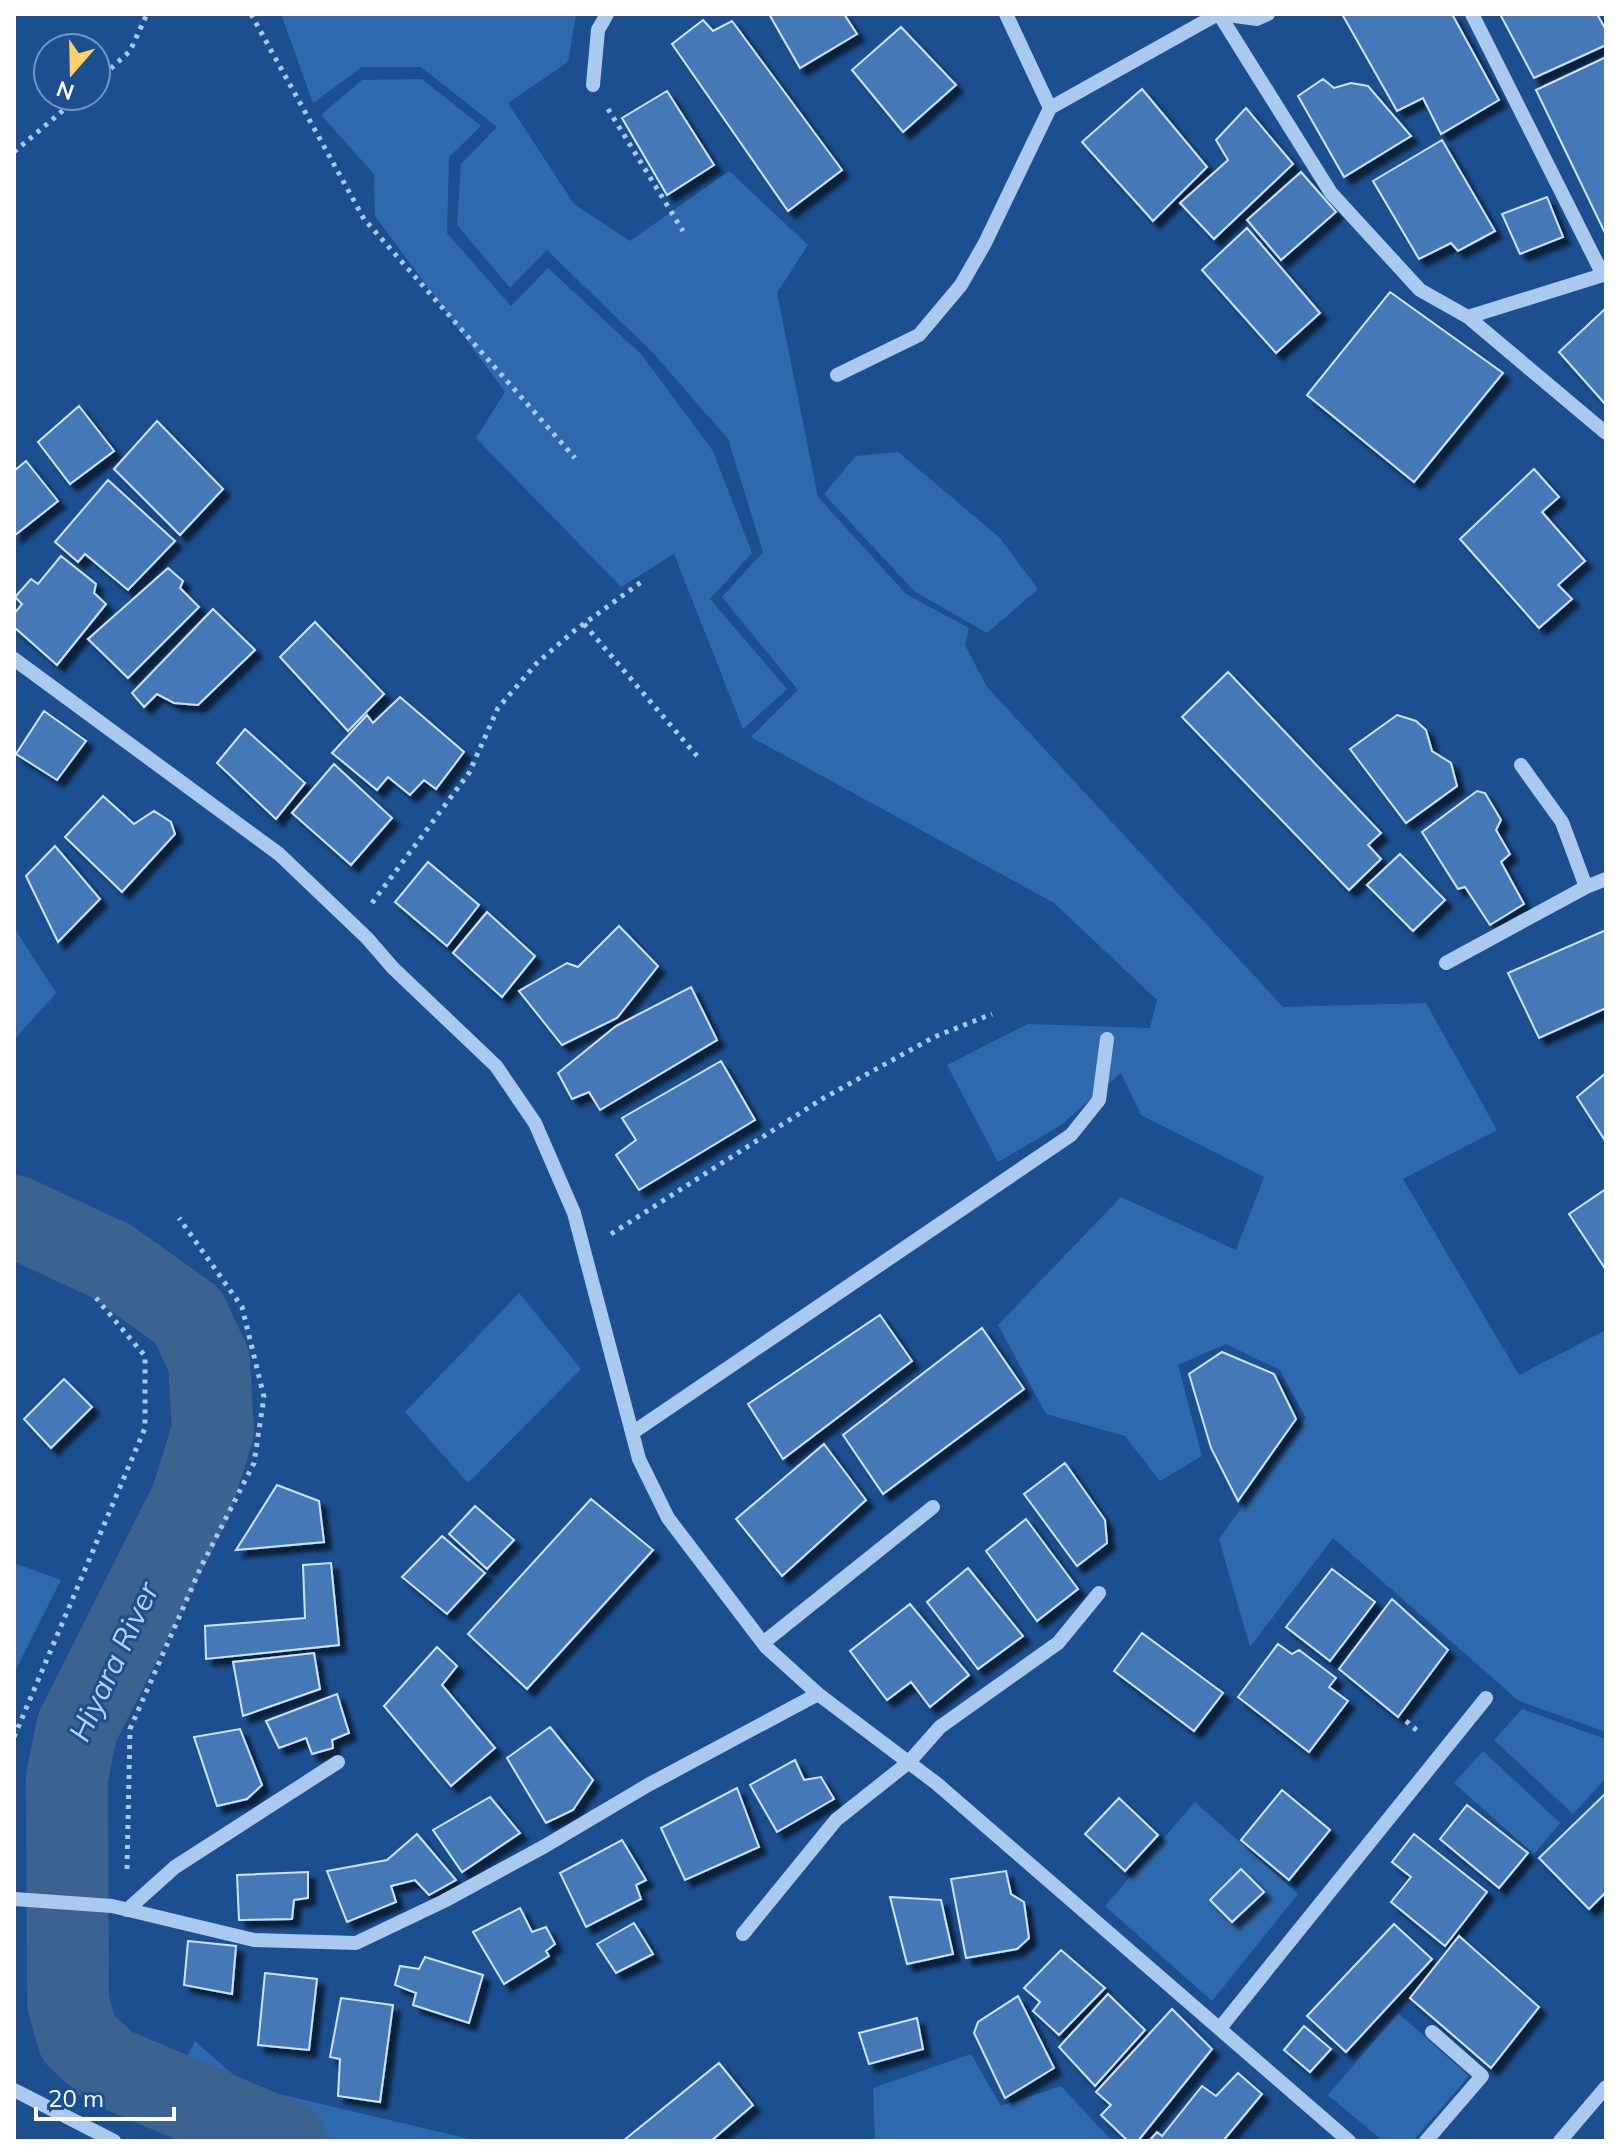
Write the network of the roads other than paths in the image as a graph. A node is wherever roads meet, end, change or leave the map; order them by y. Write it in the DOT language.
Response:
graph roads {
  1 [pos="607,14"];
  2 [pos="1006,14"];
  3 [pos="1219,14"];
  4 [pos="1268,14"];
  5 [pos="1472,14"];
  6 [pos="593,85"];
  7 [pos="1050,108"];
  8 [pos="1605,275"];
  9 [pos="1468,317"];
  10 [pos="837,375"];
  11 [pos="1606,433"];
  12 [pos="14,659"];
  13 [pos="1521,765"];
  14 [pos="1606,879"];
  15 [pos="1586,887"];
  16 [pos="1446,963"];
  17 [pos="1107,1039"];
  18 [pos="632,1433"];
  19 [pos="933,1507"];
  20 [pos="1099,1593"];
  21 [pos="763,1643"];
  22 [pos="818,1694"];
  23 [pos="1486,1698"];
  24 [pos="338,1762"];
  25 [pos="909,1762"];
  26 [pos="14,1899"];
  27 [pos="127,1910"];
  28 [pos="743,1934"];
  29 [pos="1220,2028"];
  30 [pos="1432,2032"];
  31 [pos="1606,2087"];
  32 [pos="14,2090"];
  33 [pos="114,2141"];
  34 [pos="1349,2141"];
  35 [pos="1426,2141"];
  36 [pos="1560,2141"];
  1 -- 6 [label="street"];
  2 -- 7 [label="street"];
  3 -- 4 [label="street"];
  3 -- 7 [label="street"];
  3 -- 9 [label="street"];
  5 -- 8 [label="street"];
  7 -- 10 [label="street"];
  8 -- 9 [label="street"];
  9 -- 11 [label="street"];
  12 -- 18 [label="street"];
  13 -- 15 [label="street"];
  14 -- 15 [label="street"];
  15 -- 16 [label="street"];
  17 -- 18 [label="street"];
  18 -- 21 [label="street"];
  19 -- 21 [label="street"];
  20 -- 25 [label="street"];
  21 -- 22 [label="street"];
  22 -- 25 [label="street"];
  22 -- 27 [label="street"];
  23 -- 29 [label="street"];
  24 -- 27 [label="street"];
  25 -- 28 [label="street"];
  25 -- 29 [label="street"];
  26 -- 27 [label="street"];
  29 -- 34 [label="street"];
  30 -- 35 [label="street"];
  31 -- 36 [label="street"];
  32 -- 33 [label="street"];
}
